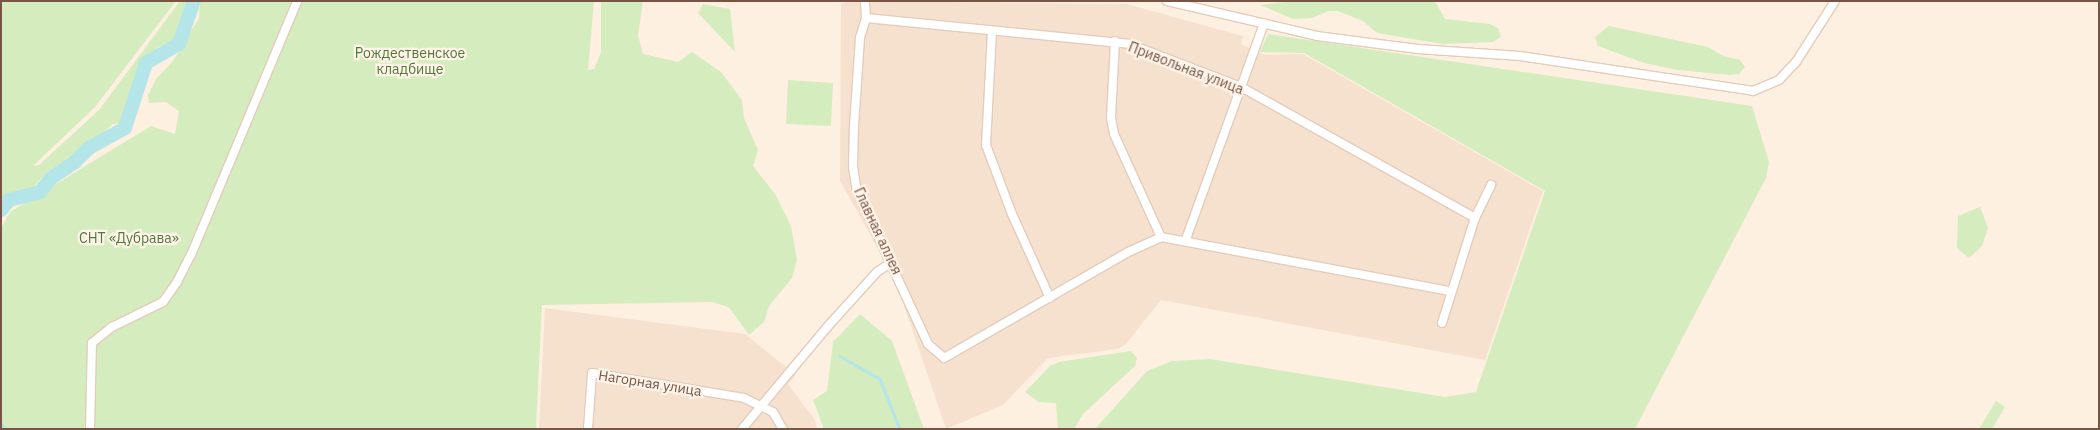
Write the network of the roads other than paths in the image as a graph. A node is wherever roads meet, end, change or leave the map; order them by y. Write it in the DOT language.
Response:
graph roads {
  1 [pos="298,1"];
  2 [pos="865,1"];
  3 [pos="1166,1"];
  4 [pos="1835,1"];
  5 [pos="866,18"];
  6 [pos="1264,24"];
  7 [pos="992,31"];
  8 [pos="1115,42"];
  9 [pos="1241,87"];
  10 [pos="1491,185"];
  11 [pos="1475,218"];
  12 [pos="1161,236"];
  13 [pos="1186,239"];
  14 [pos="892,262"];
  15 [pos="1450,291"];
  16 [pos="1050,298"];
  17 [pos="1442,323"];
  18 [pos="762,404"];
  19 [pos="90,429"];
  20 [pos="588,429"];
  21 [pos="742,429"];
  22 [pos="783,429"];
  1 -- 19 [label="street"];
  2 -- 5 [label="street, Главная аллея"];
  3 -- 6 [label="street"];
  4 -- 6 [label="street"];
  5 -- 7 [label="street, Привольная улица"];
  5 -- 14 [label="street, Главная аллея"];
  6 -- 9 [label="street"];
  7 -- 8 [label="street, Привольная улица"];
  7 -- 16 [label="street"];
  8 -- 9 [label="street, Привольная улица"];
  8 -- 12 [label="street"];
  9 -- 11 [label="street, Привольная улица"];
  9 -- 13 [label="street"];
  10 -- 11 [label="street"];
  11 -- 15 [label="street"];
  12 -- 13 [label="street"];
  12 -- 16 [label="street"];
  13 -- 15 [label="street"];
  14 -- 16 [label="street, Главная аллея"];
  14 -- 18 [label="street"];
  15 -- 17 [label="street"];
  18 -- 20 [label="street, Нагорная улица"];
  18 -- 21 [label="street"];
  18 -- 22 [label="street"];
}
